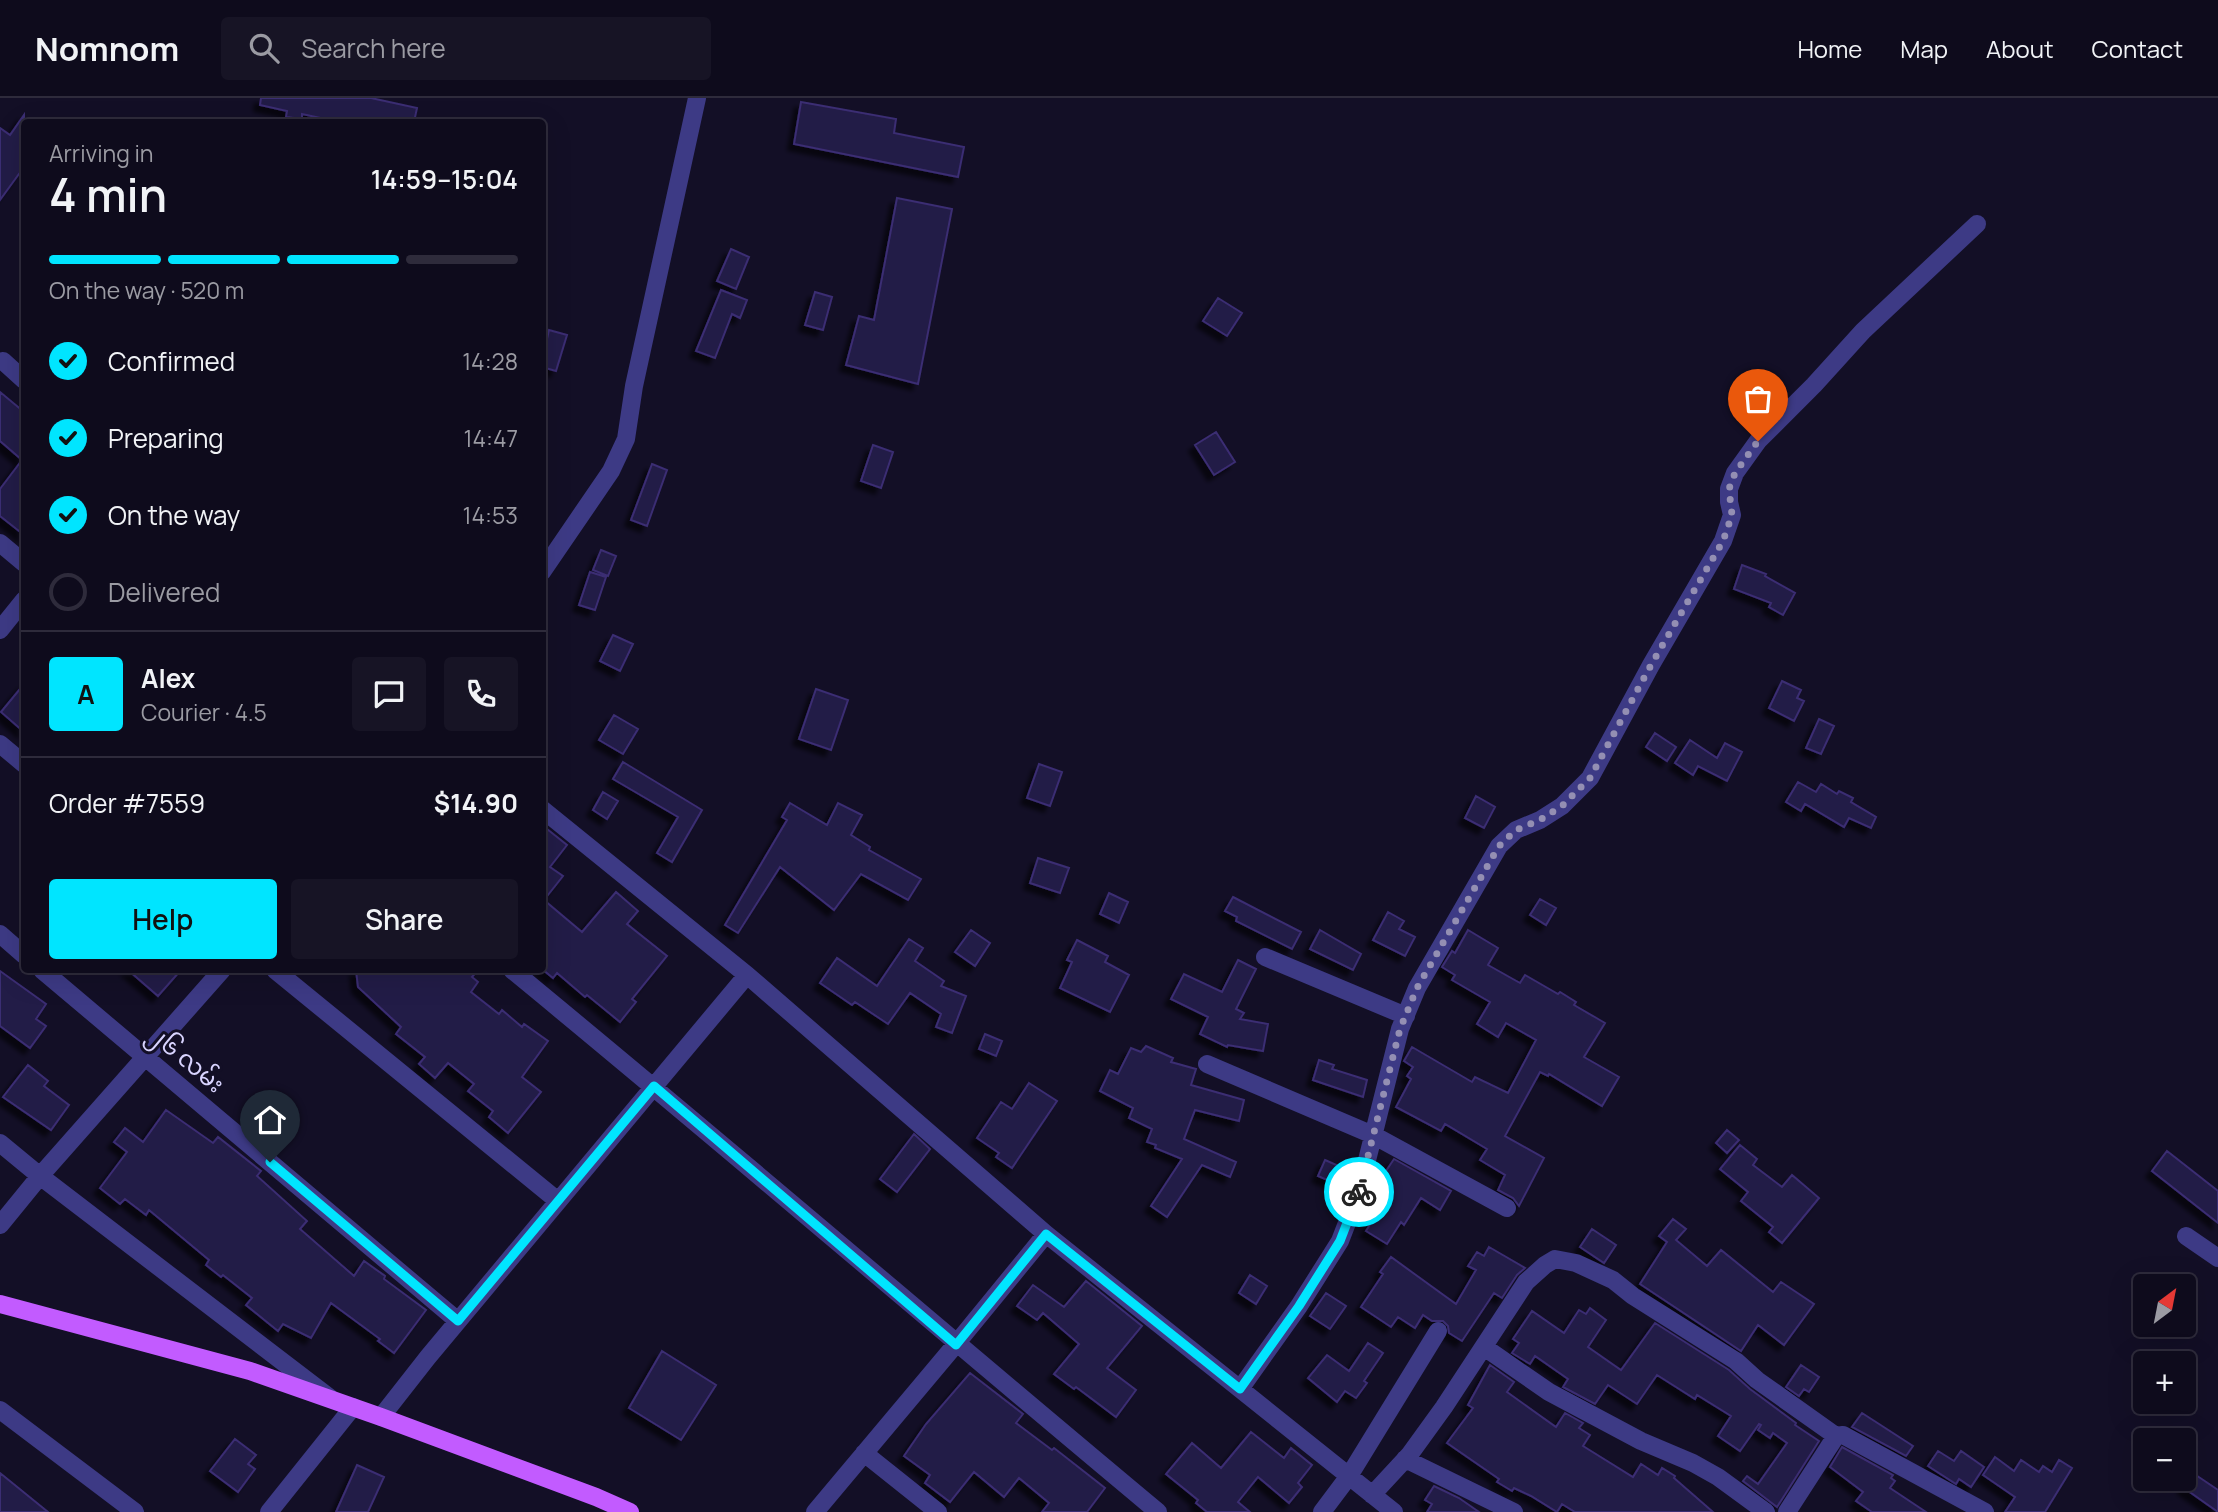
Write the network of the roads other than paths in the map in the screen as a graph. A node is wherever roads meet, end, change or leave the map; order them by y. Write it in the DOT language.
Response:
graph roads {
  1 [pos="697,98"];
  2 [pos="1977,224"];
  3 [pos="4,361"];
  4 [pos="21,377"];
  5 [pos="0,543"];
  6 [pos="21,560"];
  7 [pos="546,566"];
  8 [pos="21,604"];
  9 [pos="0,630"];
  10 [pos="0,744"];
  11 [pos="21,762"];
  12 [pos="546,812"];
  13 [pos="0,934"];
  14 [pos="21,952"];
  15 [pos="1265,957"];
  16 [pos="46,973"];
  17 [pos="219,973"];
  18 [pos="279,973"];
  19 [pos="516,973"];
  20 [pos="747,975"];
  21 [pos="1406,1016"];
  22 [pos="144,1056"];
  23 [pos="1206,1063"];
  24 [pos="654,1086"];
  25 [pos="1373,1135"];
  26 [pos="0,1143"];
  27 [pos="40,1176"];
  28 [pos="558,1201"];
  29 [pos="1507,1208"];
  30 [pos="0,1225"];
  31 [pos="1046,1234"];
  32 [pos="2186,1236"];
  33 [pos="2218,1258"];
  34 [pos="0,1304"];
  35 [pos="458,1321"];
  36 [pos="1438,1331"];
  37 [pos="956,1345"];
  38 [pos="1484,1347"];
  39 [pos="1240,1389"];
  40 [pos="332,1400"];
  41 [pos="353,1407"];
  42 [pos="0,1410"];
  43 [pos="381,1417"];
  44 [pos="1836,1436"];
  45 [pos="864,1453"];
  46 [pos="1405,1460"];
  47 [pos="1349,1476"];
  48 [pos="1372,1494"];
  49 [pos="135,1512"];
  50 [pos="269,1512"];
  51 [pos="630,1512"];
  52 [pos="815,1512"];
  53 [pos="938,1512"];
  54 [pos="1158,1512"];
  55 [pos="1322,1512"];
  56 [pos="1394,1512"];
  57 [pos="1514,1512"];
  58 [pos="1766,1512"];
  59 [pos="1787,1512"];
  60 [pos="1985,1512"];
  1 -- 7 [label="street"];
  2 -- 21 [label="street"];
  3 -- 4 [label="street"];
  5 -- 6 [label="street"];
  8 -- 9 [label="street"];
  10 -- 11 [label="street"];
  12 -- 20 [label="street"];
  13 -- 14 [label="street"];
  15 -- 21 [label="street"];
  16 -- 22 [label="street, ၂၆ လမ်း"];
  17 -- 22 [label="street"];
  18 -- 28 [label="street"];
  19 -- 24 [label="street"];
  20 -- 24 [label="street"];
  20 -- 31 [label="street"];
  21 -- 25 [label="street"];
  22 -- 27 [label="street"];
  22 -- 35 [label="street, ၂၆ လမ်း"];
  23 -- 25 [label="street"];
  24 -- 28 [label="street"];
  24 -- 37 [label="street"];
  25 -- 29 [label="street"];
  25 -- 39 [label="street"];
  26 -- 27 [label="street"];
  27 -- 30 [label="street"];
  27 -- 40 [label="street"];
  28 -- 35 [label="street"];
  31 -- 37 [label="street"];
  31 -- 39 [label="street"];
  32 -- 33 [label="street"];
  34 -- 40 [label="main road"];
  35 -- 43 [label="street"];
  36 -- 47 [label="street"];
  37 -- 45 [label="street"];
  37 -- 54 [label="street"];
  38 -- 44 [label="street"];
  38 -- 46 [label="street"];
  38 -- 58 [label="street"];
  39 -- 47 [label="street"];
  40 -- 41 [label="main road"];
  41 -- 43 [label="main road"];
  41 -- 50 [label="street"];
  42 -- 49 [label="street"];
  43 -- 51 [label="main road"];
  44 -- 59 [label="street"];
  44 -- 60 [label="street"];
  45 -- 52 [label="street"];
  45 -- 53 [label="street"];
  46 -- 48 [label="street"];
  46 -- 57 [label="street"];
  47 -- 48 [label="street"];
  47 -- 55 [label="street"];
  48 -- 56 [label="street"];
}
